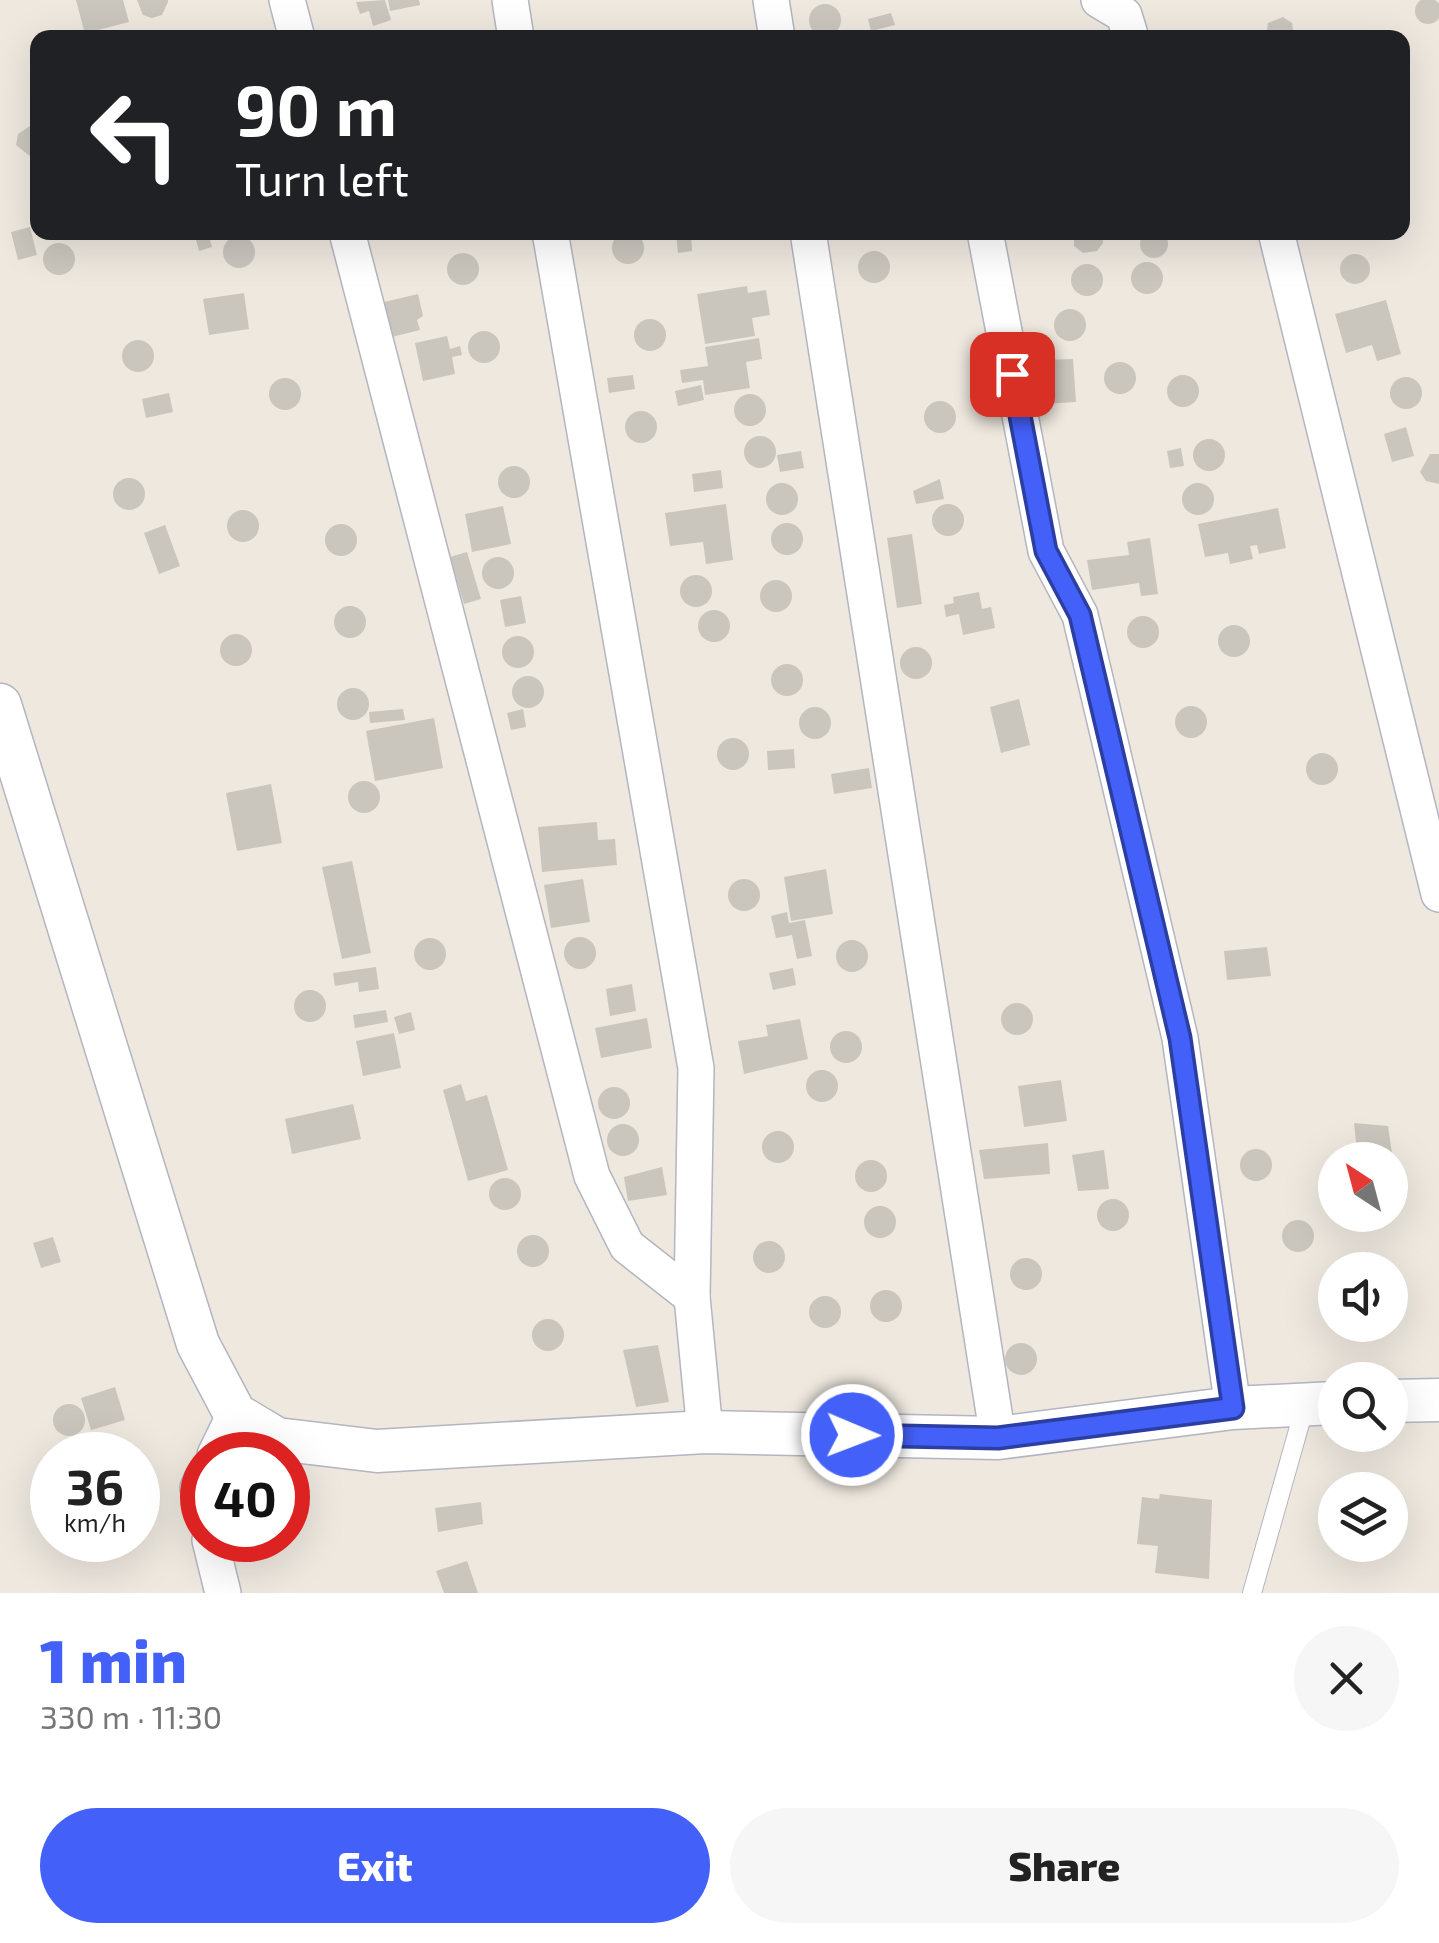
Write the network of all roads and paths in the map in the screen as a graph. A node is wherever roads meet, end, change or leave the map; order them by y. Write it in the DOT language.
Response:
graph roads {
  1 [pos="287,0"];
  2 [pos="510,0"];
  3 [pos="771,0"];
  4 [pos="1100,0"];
  5 [pos="295,30"];
  6 [pos="515,30"];
  7 [pos="776,30"];
  8 [pos="1129,30"];
  9 [pos="349,240"];
  10 [pos="551,240"];
  11 [pos="809,240"];
  12 [pos="987,240"];
  13 [pos="1278,240"];
  14 [pos="0,705"];
  15 [pos="1439,894"];
  16 [pos="692,1297"];
  17 [pos="1439,1400"];
  18 [pos="1408,1401"];
  19 [pos="1318,1404"];
  20 [pos="1233,1408"];
  21 [pos="1318,1410"];
  22 [pos="236,1414"];
  23 [pos="226,1432"];
  24 [pos="704,1432"];
  25 [pos="998,1438"];
  26 [pos="215,1562"];
  27 [pos="223,1593"];
  28 [pos="1252,1593"];
  1 -- 5 [label="street"];
  2 -- 6 [label="street"];
  3 -- 7 [label="street"];
  4 -- 8 [label="street"];
  9 -- 16 [label="street"];
  10 -- 16 [label="street"];
  11 -- 25 [label="street"];
  12 -- 20 [label="street"];
  13 -- 15 [label="street"];
  14 -- 22 [label="street"];
  16 -- 24 [label="street"];
  17 -- 18 [label="street"];
  19 -- 20 [label="street"];
  20 -- 25 [label="street"];
  21 -- 28 [label="lane"];
  22 -- 23 [label="street"];
  22 -- 24 [label="street"];
  24 -- 25 [label="street"];
  26 -- 27 [label="street"];
}
